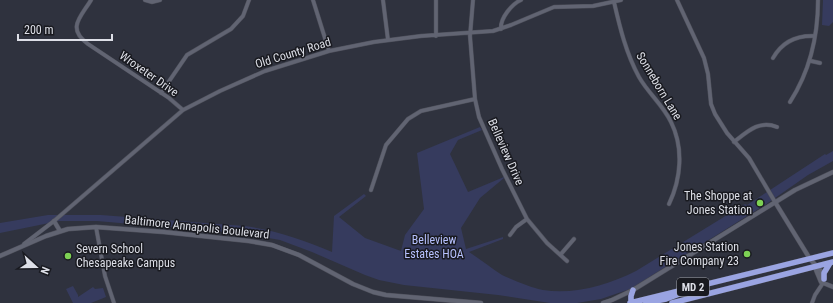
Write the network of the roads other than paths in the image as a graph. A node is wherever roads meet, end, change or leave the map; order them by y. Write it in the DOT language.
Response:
graph roads {
  1 [pos="91,0"];
  2 [pos="145,0"];
  3 [pos="160,0"];
  4 [pos="249,0"];
  5 [pos="313,0"];
  6 [pos="383,0"];
  7 [pos="436,0"];
  8 [pos="473,0"];
  9 [pos="521,0"];
  10 [pos="621,0"];
  11 [pos="677,0"];
  12 [pos="818,0"];
  13 [pos="614,2"];
  14 [pos="501,29"];
  15 [pos="471,34"];
  16 [pos="436,36"];
  17 [pos="815,36"];
  18 [pos="388,40"];
  19 [pos="329,51"];
  20 [pos="773,58"];
  21 [pos="811,61"];
  22 [pos="820,63"];
  23 [pos="161,93"];
  24 [pos="475,99"];
  25 [pos="790,102"];
  26 [pos="183,110"];
  27 [pos="777,127"];
  28 [pos="734,142"];
  29 [pos="833,172"];
  30 [pos="372,190"];
  31 [pos="775,202"];
  32 [pos="668,204"];
  33 [pos="527,219"];
  34 [pos="54,221"];
  35 [pos="96,227"];
  36 [pos="60,231"];
  37 [pos="510,235"];
  38 [pos="574,239"];
  39 [pos="21,247"];
  40 [pos="833,253"];
  41 [pos="561,254"];
  42 [pos="0,256"];
  43 [pos="810,259"];
  44 [pos="567,261"];
  45 [pos="832,262"];
  46 [pos="817,266"];
  47 [pos="823,281"];
  48 [pos="710,283"];
  49 [pos="833,287"];
  50 [pos="633,290"];
  51 [pos="114,303"];
  52 [pos="481,303"];
  53 [pos="603,303"];
  54 [pos="631,303"];
  55 [pos="646,303"];
  56 [pos="672,303"];
  57 [pos="812,303"];
  1 -- 23 [label="street, Wroxeter Drive"];
  2 -- 3 [label="street"];
  4 -- 23 [label="street"];
  5 -- 19 [label="street"];
  6 -- 18 [label="street"];
  7 -- 16 [label="street"];
  8 -- 15 [label="street, Belleview Drive"];
  9 -- 14 [label="street"];
  10 -- 13 [label="street, Old County Road"];
  11 -- 28 [label="street"];
  12 -- 17 [label="street"];
  13 -- 14 [label="street, Old County Road"];
  13 -- 32 [label="street, Sonneborn Lane"];
  14 -- 15 [label="street, Old County Road"];
  15 -- 16 [label="street, Old County Road"];
  15 -- 24 [label="street, Belleview Drive"];
  16 -- 18 [label="street, Old County Road"];
  17 -- 20 [label="street"];
  17 -- 21 [label="street"];
  18 -- 19 [label="street, Old County Road"];
  19 -- 26 [label="street, Old County Road"];
  21 -- 22 [label="street"];
  21 -- 25 [label="street"];
  23 -- 26 [label="street, Wroxeter Drive"];
  24 -- 30 [label="street"];
  24 -- 33 [label="street, Belleview Drive"];
  26 -- 34 [label="street, Old County Road"];
  27 -- 28 [label="street"];
  28 -- 31 [label="street"];
  29 -- 31 [label="street"];
  31 -- 43 [label="street"];
  31 -- 50 [label="street"];
  33 -- 37 [label="street"];
  33 -- 41 [label="street, Belleview Drive"];
  34 -- 36 [label="street"];
  34 -- 39 [label="street, Old County Road"];
  35 -- 36 [label="street, Baltimore Annapolis Boulevard"];
  35 -- 51 [label="street"];
  35 -- 52 [label="street, Baltimore Annapolis Boulevard"];
  36 -- 39 [label="street, Baltimore Annapolis Boulevard"];
  38 -- 41 [label="street"];
  39 -- 42 [label="street, Baltimore Annapolis Boulevard"];
  40 -- 43 [label="highway, MD 2"];
  41 -- 44 [label="street, Belleview Drive"];
  43 -- 46 [label="street"];
  43 -- 48 [label="highway, MD 2"];
  45 -- 46 [label="highway, MD 2"];
  45 -- 47 [label="highway"];
  46 -- 47 [label="street"];
  46 -- 56 [label="highway, MD 2"];
  47 -- 49 [label="street"];
  47 -- 57 [label="street"];
  48 -- 54 [label="highway, MD 2"];
  48 -- 55 [label="highway"];
  50 -- 53 [label="street"];
  50 -- 54 [label="highway"];
}
